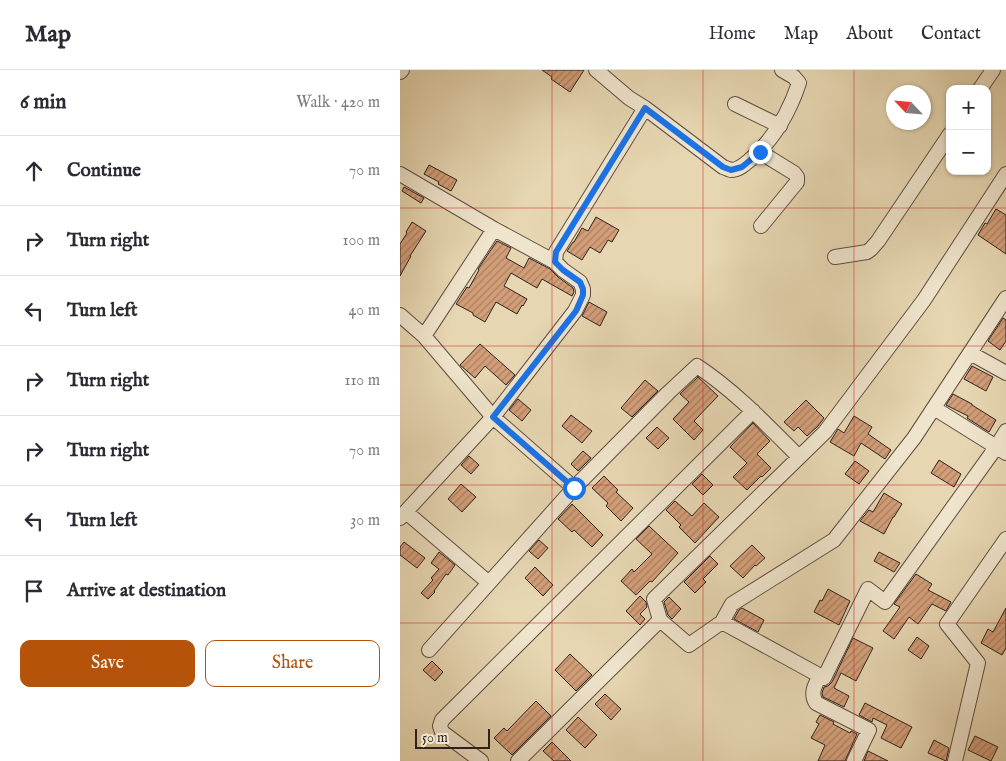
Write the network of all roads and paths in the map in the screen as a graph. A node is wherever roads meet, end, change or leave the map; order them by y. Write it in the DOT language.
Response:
graph roads {
  1 [pos="596,70"];
  2 [pos="782,70"];
  3 [pos="993,70"];
  4 [pos="983,85"];
  5 [pos="735,104"];
  6 [pos="645,108"];
  7 [pos="780,126"];
  8 [pos="946,140"];
  9 [pos="760,152"];
  10 [pos="400,174"];
  11 [pos="1006,174"];
  12 [pos="761,226"];
  13 [pos="494,229"];
  14 [pos="835,257"];
  15 [pos="555,262"];
  16 [pos="1006,298"];
  17 [pos="400,315"];
  18 [pos="424,336"];
  19 [pos="970,352"];
  20 [pos="1006,373"];
  21 [pos="934,408"];
  22 [pos="753,411"];
  23 [pos="493,417"];
  24 [pos="1006,431"];
  25 [pos="1001,449"];
  26 [pos="799,457"];
  27 [pos="574,488"];
  28 [pos="403,515"];
  29 [pos="1006,539"];
  30 [pos="489,583"];
  31 [pos="660,620"];
  32 [pos="722,622"];
  33 [pos="429,650"];
  34 [pos="820,676"];
  35 [pos="481,761"];
  36 [pos="518,761"];
  37 [pos="854,761"];
  38 [pos="955,761"];
  1 -- 6 [label="street"];
  2 -- 7 [label="street"];
  3 -- 4 [label="street"];
  5 -- 7 [label="street"];
  6 -- 9 [label="street"];
  6 -- 15 [label="street"];
  7 -- 9 [label="street"];
  8 -- 14 [label="street"];
  9 -- 12 [label="street"];
  10 -- 13 [label="street"];
  11 -- 26 [label="street"];
  13 -- 15 [label="street"];
  13 -- 18 [label="street"];
  15 -- 23 [label="street"];
  16 -- 19 [label="street"];
  17 -- 18 [label="street"];
  18 -- 23 [label="street"];
  19 -- 20 [label="street"];
  19 -- 21 [label="street"];
  21 -- 25 [label="street"];
  21 -- 32 [label="street"];
  22 -- 26 [label="street"];
  22 -- 27 [label="street"];
  22 -- 35 [label="street"];
  23 -- 27 [label="street"];
  23 -- 28 [label="street"];
  24 -- 25 [label="street"];
  25 -- 34 [label="street"];
  26 -- 31 [label="street"];
  27 -- 30 [label="street"];
  28 -- 30 [label="street"];
  29 -- 38 [label="street"];
  30 -- 33 [label="street"];
  31 -- 32 [label="street"];
  31 -- 36 [label="street"];
  32 -- 34 [label="street"];
  34 -- 37 [label="street"];
}
